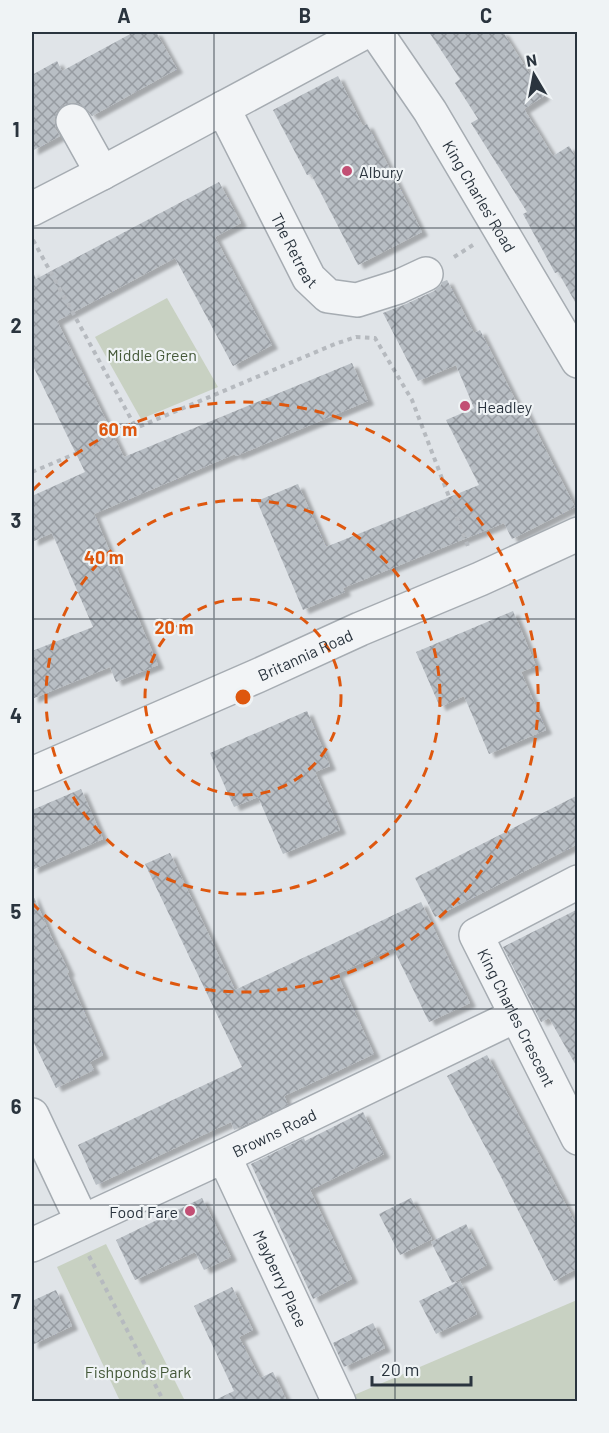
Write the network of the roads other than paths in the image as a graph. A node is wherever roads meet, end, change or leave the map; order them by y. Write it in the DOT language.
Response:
graph roads {
  1 [pos="365,32"];
  2 [pos="376,32"];
  3 [pos="223,108"];
  4 [pos="73,121"];
  5 [pos="102,173"];
  6 [pos="32,209"];
  7 [pos="426,274"];
  8 [pos="578,361"];
  9 [pos="578,534"];
  10 [pos="32,774"];
  11 [pos="578,882"];
  12 [pos="515,1016"];
  13 [pos="32,1115"];
  14 [pos="578,1138"];
  15 [pos="224,1156"];
  16 [pos="82,1221"];
  17 [pos="32,1245"];
  18 [pos="339,1401"];
  1 -- 3 [label="street"];
  2 -- 8 [label="street, King Charles' Road"];
  3 -- 5 [label="street"];
  3 -- 7 [label="street, The Retreat"];
  4 -- 5 [label="street"];
  5 -- 6 [label="street"];
  9 -- 10 [label="street, Britannia Road"];
  11 -- 12 [label="street, King Charles Crescent"];
  12 -- 14 [label="street, King Charles Crescent"];
  12 -- 15 [label="street, Browns Road"];
  13 -- 16 [label="street"];
  15 -- 16 [label="street, Browns Road"];
  15 -- 18 [label="street, Mayberry Place"];
  16 -- 17 [label="street, Browns Road"];
}
